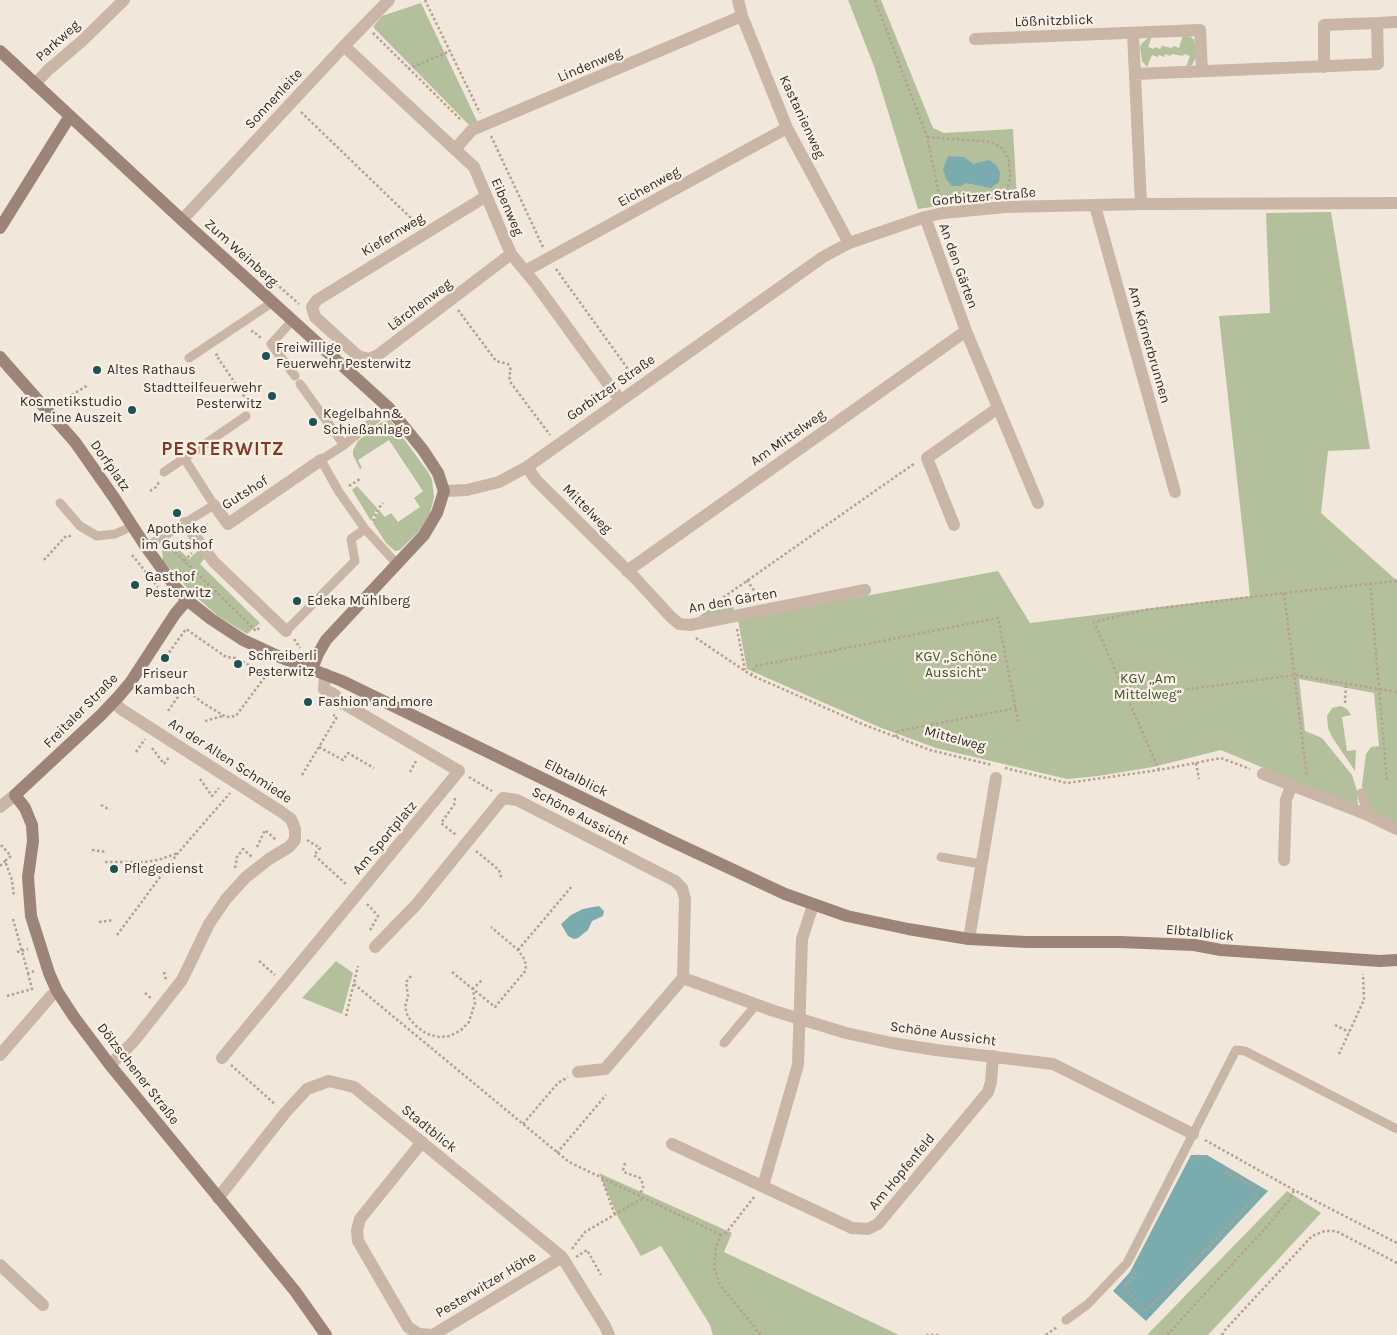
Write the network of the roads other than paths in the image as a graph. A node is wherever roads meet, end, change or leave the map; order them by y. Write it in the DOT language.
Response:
graph roads {
  1 [pos="124,0"];
  2 [pos="399,0"];
  3 [pos="738,0"];
  4 [pos="387,3"];
  5 [pos="742,16"];
  6 [pos="1397,22"];
  7 [pos="1377,23"];
  8 [pos="1134,33"];
  9 [pos="975,39"];
  10 [pos="344,46"];
  11 [pos="0,51"];
  12 [pos="1324,67"];
  13 [pos="1202,71"];
  14 [pos="1135,74"];
  15 [pos="35,84"];
  16 [pos="70,116"];
  17 [pos="787,128"];
  18 [pos="455,150"];
  19 [pos="485,196"];
  20 [pos="1397,203"];
  21 [pos="1141,204"];
  22 [pos="1095,206"];
  23 [pos="925,217"];
  24 [pos="182,220"];
  25 [pos="0,228"];
  26 [pos="849,243"];
  27 [pos="511,254"];
  28 [pos="526,271"];
  29 [pos="273,302"];
  30 [pos="315,316"];
  31 [pos="293,320"];
  32 [pos="966,330"];
  33 [pos="0,357"];
  34 [pos="189,358"];
  35 [pos="620,400"];
  36 [pos="389,408"];
  37 [pos="998,408"];
  38 [pos="246,416"];
  39 [pos="344,445"];
  40 [pos="184,458"];
  41 [pos="321,460"];
  42 [pos="527,467"];
  43 [pos="164,472"];
  44 [pos="444,491"];
  45 [pos="1175,492"];
  46 [pos="1038,503"];
  47 [pos="60,504"];
  48 [pos="214,505"];
  49 [pos="185,523"];
  50 [pos="954,525"];
  51 [pos="133,526"];
  52 [pos="365,529"];
  53 [pos="146,547"];
  54 [pos="397,564"];
  55 [pos="627,571"];
  56 [pos="865,590"];
  57 [pos="187,600"];
  58 [pos="286,630"];
  59 [pos="312,669"];
  60 [pos="325,674"];
  61 [pos="114,702"];
  62 [pos="1263,774"];
  63 [pos="996,778"];
  64 [pos="1291,786"];
  65 [pos="1361,793"];
  66 [pos="15,795"];
  67 [pos="0,807"];
  68 [pos="1368,815"];
  69 [pos="1397,829"];
  70 [pos="941,857"];
  71 [pos="1284,860"];
  72 [pos="981,864"];
  73 [pos="813,905"];
  74 [pos="969,939"];
  75 [pos="375,947"];
  76 [pos="1397,960"];
  77 [pos="683,978"];
  78 [pos="57,991"];
  79 [pos="756,1004"];
  80 [pos="799,1019"];
  81 [pos="724,1043"];
  82 [pos="0,1055"];
  83 [pos="993,1056"];
  84 [pos="222,1058"];
  85 [pos="110,1065"];
  86 [pos="578,1072"];
  87 [pos="1397,1129"];
  88 [pos="1193,1134"];
  89 [pos="422,1142"];
  90 [pos="672,1144"];
  91 [pos="761,1188"];
  92 [pos="218,1198"];
  93 [pos="568,1256"];
  94 [pos="0,1265"];
  95 [pos="43,1305"];
  96 [pos="1066,1320"];
  97 [pos="326,1335"];
  98 [pos="609,1335"];
  1 -- 15 [label="street, Parkweg"];
  2 -- 4 [label="street"];
  3 -- 5 [label="street, Kastanienweg"];
  4 -- 10 [label="street, Sonnenleite"];
  5 -- 17 [label="street, Kastanienweg"];
  5 -- 18 [label="street, Lindenweg"];
  6 -- 7 [label="street"];
  7 -- 12 [label="street"];
  7 -- 12 [label="street"];
  8 -- 9 [label="street, Lößnitzblick"];
  8 -- 13 [label="street, Lößnitzblick"];
  8 -- 14 [label="street"];
  10 -- 18 [label="street, Eibenweg"];
  10 -- 24 [label="street, Sonnenleite"];
  11 -- 15 [label="street, Zum Weinberg"];
  12 -- 13 [label="street"];
  13 -- 14 [label="street"];
  14 -- 21 [label="street"];
  15 -- 16 [label="street, Zum Weinberg"];
  16 -- 24 [label="street, Zum Weinberg"];
  16 -- 25 [label="street"];
  17 -- 26 [label="street, Kastanienweg"];
  17 -- 28 [label="street, Eichenweg"];
  18 -- 19 [label="street, Eibenweg"];
  19 -- 27 [label="street, Eibenweg"];
  19 -- 30 [label="street, Kiefernweg"];
  20 -- 21 [label="street, Gorbitzer Straße"];
  21 -- 22 [label="street, Gorbitzer Straße"];
  22 -- 23 [label="street, Gorbitzer Straße"];
  22 -- 45 [label="street, Am Körnerbrunnen"];
  23 -- 26 [label="street, Gorbitzer Straße"];
  23 -- 32 [label="street, An den Gärten"];
  24 -- 29 [label="street, Zum Weinberg"];
  26 -- 35 [label="street, Gorbitzer Straße"];
  27 -- 28 [label="street, Eibenweg"];
  27 -- 30 [label="street, Lärchenweg"];
  28 -- 35 [label="street, Eibenweg"];
  29 -- 31 [label="street, Zum Weinberg"];
  29 -- 34 [label="lane"];
  31 -- 36 [label="street, Zum Weinberg"];
  31 -- 39 [label="lane"];
  32 -- 37 [label="street, An den Gärten"];
  32 -- 55 [label="street, Am Mittelweg"];
  33 -- 51 [label="street, Dorfplatz"];
  35 -- 42 [label="street, Gorbitzer Straße"];
  36 -- 39 [label="lane"];
  36 -- 44 [label="street, Zum Weinberg"];
  37 -- 46 [label="street, An den Gärten"];
  37 -- 50 [label="street"];
  38 -- 40 [label="lane"];
  39 -- 41 [label="lane"];
  40 -- 43 [label="lane"];
  40 -- 48 [label="lane, Gutshof"];
  41 -- 48 [label="street, Gutshof"];
  41 -- 52 [label="lane"];
  42 -- 44 [label="street, Gorbitzer Straße"];
  42 -- 55 [label="street, Mittelweg"];
  44 -- 54 [label="street"];
  47 -- 51 [label="lane"];
  48 -- 49 [label="lane, Gutshof"];
  49 -- 53 [label="lane, Gutshof"];
  49 -- 58 [label="street"];
  51 -- 53 [label="street, Dorfplatz"];
  52 -- 54 [label="lane"];
  52 -- 58 [label="lane"];
  53 -- 57 [label="street, Dorfplatz"];
  54 -- 59 [label="street"];
  55 -- 56 [label="street, An den Gärten"];
  57 -- 59 [label="street, Elbtalblick"];
  57 -- 61 [label="street, Freitaler Straße"];
  59 -- 60 [label="street, Elbtalblick"];
  60 -- 73 [label="street, Elbtalblick"];
  60 -- 84 [label="street, Am Sportplatz"];
  61 -- 66 [label="street, Freitaler Straße"];
  61 -- 85 [label="street, An der Alten Schmiede"];
  62 -- 64 [label="street"];
  63 -- 72 [label="street"];
  64 -- 68 [label="street"];
  64 -- 71 [label="street"];
  65 -- 68 [label="lane"];
  66 -- 67 [label="street, Freitaler Straße"];
  66 -- 78 [label="street, Dölzschener Straße"];
  68 -- 69 [label="street"];
  70 -- 72 [label="lane"];
  72 -- 74 [label="street"];
  73 -- 74 [label="street, Elbtalblick"];
  73 -- 80 [label="street"];
  74 -- 76 [label="street, Elbtalblick"];
  75 -- 77 [label="street, Schöne Aussicht"];
  77 -- 79 [label="street, Schöne Aussicht"];
  77 -- 86 [label="street"];
  78 -- 82 [label="street"];
  78 -- 85 [label="street, Dölzschener Straße"];
  79 -- 80 [label="street, Schöne Aussicht"];
  79 -- 81 [label="lane"];
  80 -- 83 [label="street, Schöne Aussicht"];
  80 -- 91 [label="street"];
  83 -- 88 [label="street, Schöne Aussicht"];
  83 -- 91 [label="street, Am Hopfenfeld"];
  85 -- 92 [label="street, Dölzschener Straße"];
  87 -- 88 [label="lane"];
  88 -- 96 [label="lane"];
  89 -- 92 [label="street, Stadtblick"];
  89 -- 93 [label="street, Stadtblick"];
  89 -- 93 [label="street, Pesterwitzer Höhe"];
  90 -- 91 [label="street, Am Hopfenfeld"];
  92 -- 97 [label="street, Dölzschener Straße"];
  93 -- 98 [label="street, Stadtblick"];
  94 -- 95 [label="street"];
}
